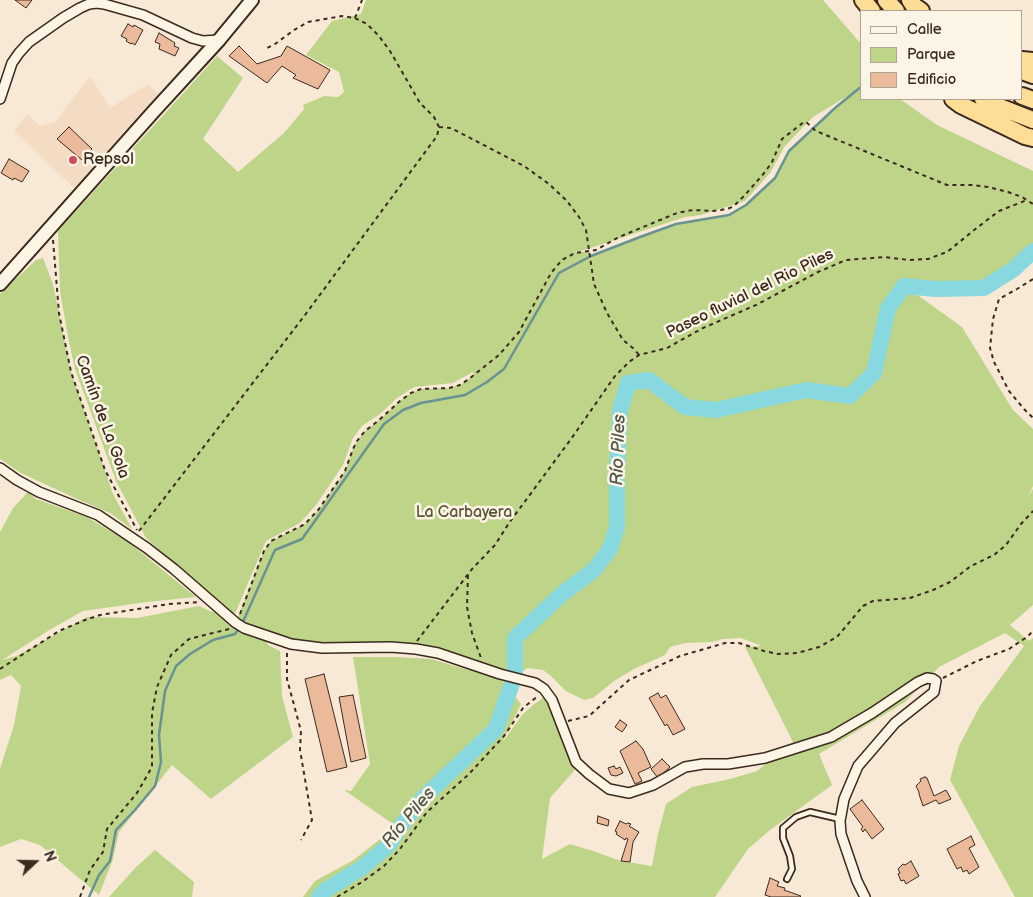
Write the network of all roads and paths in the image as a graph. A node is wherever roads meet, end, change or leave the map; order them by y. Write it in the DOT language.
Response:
graph roads {
  1 [pos="252,0"];
  2 [pos="362,0"];
  3 [pos="862,0"];
  4 [pos="886,0"];
  5 [pos="910,0"];
  6 [pos="871,10"];
  7 [pos="895,10"];
  8 [pos="920,10"];
  9 [pos="355,18"];
  10 [pos="219,40"];
  11 [pos="265,49"];
  12 [pos="0,99"];
  13 [pos="954,100"];
  14 [pos="985,100"];
  15 [pos="1033,120"];
  16 [pos="439,127"];
  17 [pos="1033,138"];
  18 [pos="1027,200"];
  19 [pos="1033,204"];
  20 [pos="51,227"];
  21 [pos="589,251"];
  22 [pos="1033,279"];
  23 [pos="0,284"];
  24 [pos="639,355"];
  25 [pos="1033,418"];
  26 [pos="0,468"];
  27 [pos="1033,511"];
  28 [pos="138,532"];
  29 [pos="146,548"];
  30 [pos="468,574"];
  31 [pos="205,598"];
  32 [pos="240,626"];
  33 [pos="1033,631"];
  34 [pos="288,643"];
  35 [pos="416,649"];
  36 [pos="0,669"];
  37 [pos="483,669"];
  38 [pos="936,681"];
  39 [pos="544,689"];
  40 [pos="561,723"];
  41 [pos="840,819"];
  42 [pos="301,840"];
  43 [pos="787,879"];
  44 [pos="80,897"];
  45 [pos="337,897"];
  46 [pos="865,897"];
  1 -- 10 [label="street"];
  2 -- 9 [label="path"];
  3 -- 6 [label="highway"];
  4 -- 7 [label="highway"];
  5 -- 8 [label="highway"];
  9 -- 11 [label="path"];
  9 -- 16 [label="path"];
  10 -- 12 [label="street"];
  10 -- 20 [label="street"];
  13 -- 17 [label="highway"];
  14 -- 15 [label="highway"];
  16 -- 21 [label="path"];
  16 -- 28 [label="path"];
  18 -- 19 [label="path"];
  18 -- 21 [label="path"];
  18 -- 24 [label="path, Paseo fluvial del Rio Piles"];
  20 -- 23 [label="street"];
  20 -- 28 [label="path, Camín de La Gola"];
  21 -- 24 [label="path"];
  21 -- 32 [label="path"];
  22 -- 25 [label="path"];
  24 -- 30 [label="path, Paseo fluvial del Rio Piles"];
  26 -- 29 [label="street"];
  27 -- 40 [label="path"];
  28 -- 29 [label="path, Camín de La Gola"];
  29 -- 31 [label="street"];
  30 -- 35 [label="path, Paseo fluvial del Rio Piles"];
  30 -- 37 [label="path"];
  31 -- 32 [label="street"];
  31 -- 36 [label="path"];
  32 -- 34 [label="street"];
  32 -- 44 [label="path"];
  33 -- 38 [label="path"];
  34 -- 35 [label="street"];
  34 -- 42 [label="path"];
  35 -- 37 [label="street"];
  37 -- 39 [label="street"];
  38 -- 40 [label="street"];
  38 -- 41 [label="street"];
  39 -- 40 [label="street"];
  39 -- 45 [label="path"];
  41 -- 43 [label="lane"];
  41 -- 46 [label="street"];
}
